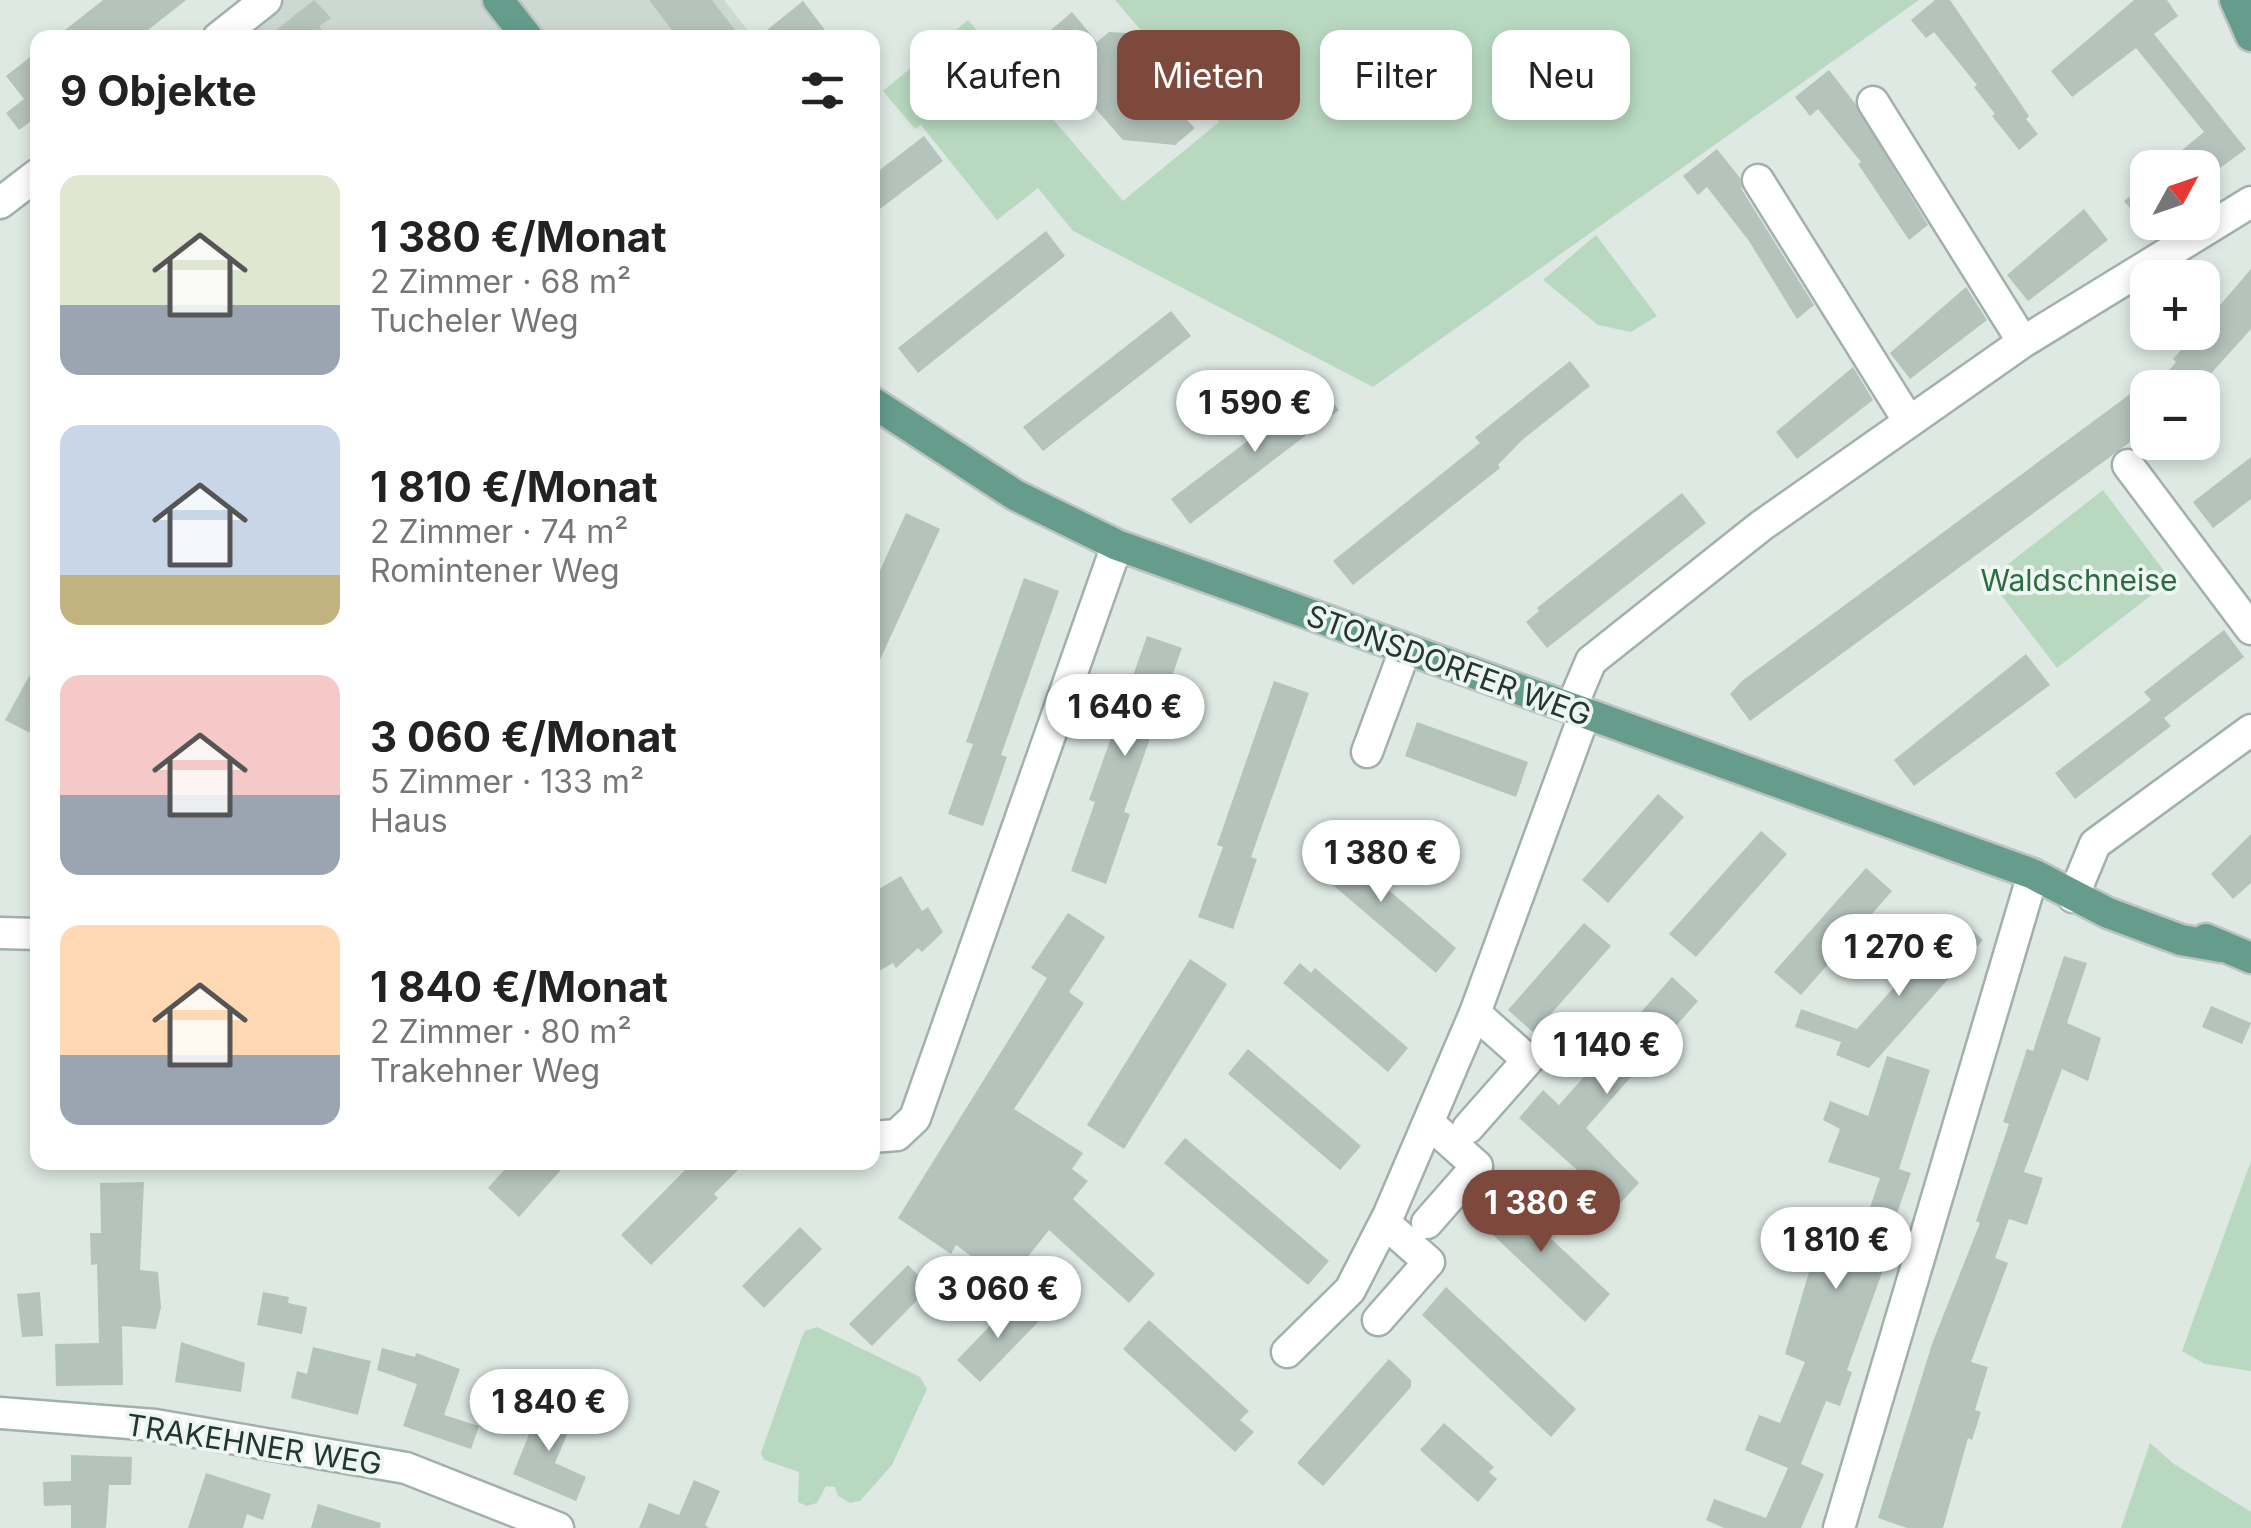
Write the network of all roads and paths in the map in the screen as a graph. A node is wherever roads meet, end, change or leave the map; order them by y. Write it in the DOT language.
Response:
graph roads {
  1 [pos="266,0"];
  2 [pos="498,0"];
  3 [pos="2235,0"];
  4 [pos="228,30"];
  5 [pos="522,30"];
  6 [pos="2251,36"];
  7 [pos="1873,102"];
  8 [pos="30,180"];
  9 [pos="1758,180"];
  10 [pos="2251,202"];
  11 [pos="0,203"];
  12 [pos="2023,342"];
  13 [pos="880,407"];
  14 [pos="1908,420"];
  15 [pos="2128,465"];
  16 [pos="1117,545"];
  17 [pos="2251,629"];
  18 [pos="1405,650"];
  19 [pos="1578,711"];
  20 [pos="2251,730"];
  21 [pos="1367,752"];
  22 [pos="2058,884"];
  23 [pos="0,933"];
  24 [pos="30,934"];
  25 [pos="2251,958"];
  26 [pos="1475,1013"];
  27 [pos="1430,1124"];
  28 [pos="1468,1128"];
  29 [pos="880,1137"];
  30 [pos="1385,1223"];
  31 [pos="1427,1223"];
  32 [pos="1378,1320"];
  33 [pos="1287,1352"];
  34 [pos="0,1413"];
  35 [pos="558,1528"];
  36 [pos="1839,1528"];
  1 -- 4 [label="street"];
  2 -- 5 [label="main road"];
  3 -- 6 [label="main road"];
  7 -- 12 [label="street"];
  8 -- 11 [label="street"];
  9 -- 14 [label="street"];
  10 -- 12 [label="street"];
  12 -- 14 [label="street"];
  13 -- 16 [label="main road, STONSDORFER WEG"];
  14 -- 19 [label="street"];
  15 -- 17 [label="street"];
  16 -- 18 [label="main road, STONSDORFER WEG"];
  16 -- 29 [label="street"];
  18 -- 19 [label="main road, STONSDORFER WEG"];
  18 -- 21 [label="street"];
  19 -- 22 [label="main road, STONSDORFER WEG"];
  19 -- 26 [label="street"];
  20 -- 22 [label="street"];
  22 -- 25 [label="main road, STONSDORFER WEG"];
  22 -- 36 [label="street"];
  23 -- 24 [label="street"];
  26 -- 27 [label="street"];
  26 -- 28 [label="street"];
  27 -- 30 [label="street"];
  27 -- 31 [label="street"];
  30 -- 32 [label="street"];
  30 -- 33 [label="street"];
  34 -- 35 [label="street, TRAKEHNER WEG"];
}
